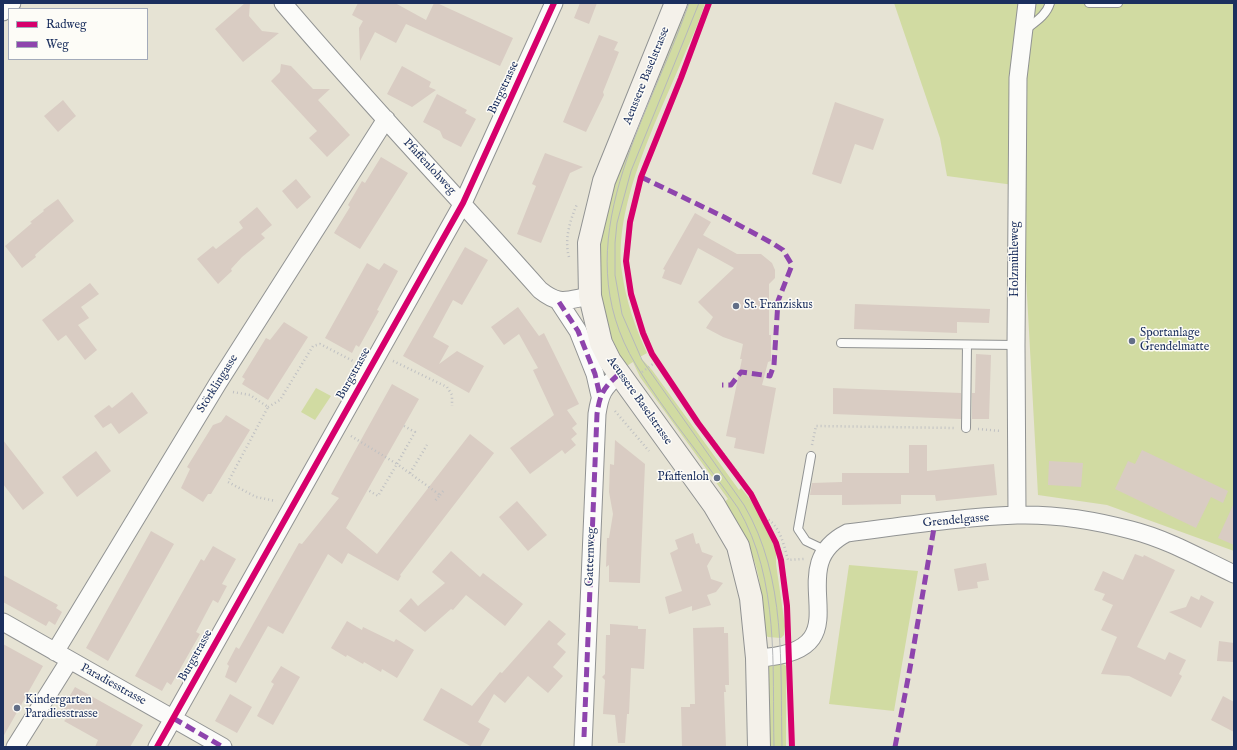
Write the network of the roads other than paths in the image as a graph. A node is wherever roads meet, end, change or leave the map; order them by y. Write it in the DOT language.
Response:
graph roads {
  1 [pos="12,3"];
  2 [pos="283,3"];
  3 [pos="554,3"];
  4 [pos="676,3"];
  5 [pos="1028,3"];
  6 [pos="1050,3"];
  7 [pos="1090,3"];
  8 [pos="1118,3"];
  9 [pos="3,12"];
  10 [pos="1024,30"];
  11 [pos="386,119"];
  12 [pos="463,203"];
  13 [pos="590,296"];
  14 [pos="559,302"];
  15 [pos="841,344"];
  16 [pos="967,345"];
  17 [pos="1016,345"];
  18 [pos="618,375"];
  19 [pos="600,396"];
  20 [pos="966,428"];
  21 [pos="811,456"];
  22 [pos="1017,515"];
  23 [pos="823,554"];
  24 [pos="1234,574"];
  25 [pos="3,622"];
  26 [pos="62,656"];
  27 [pos="757,658"];
  28 [pos="173,718"];
  29 [pos="15,747"];
  30 [pos="157,747"];
  31 [pos="223,747"];
  32 [pos="583,747"];
  33 [pos="759,747"];
  1 -- 9 [label="street"];
  2 -- 11 [label="street, Pfaffenlohweg"];
  3 -- 12 [label="street, Burgstrasse"];
  4 -- 13 [label="main road, Aeussere Baselstrasse"];
  5 -- 10 [label="street, Holzmühleweg"];
  6 -- 10 [label="lane"];
  7 -- 8 [label="lane"];
  10 -- 17 [label="street, Holzmühleweg"];
  11 -- 12 [label="street, Pfaffenlohweg"];
  11 -- 26 [label="street, Störklingasse"];
  12 -- 14 [label="street, Pfaffenlohweg"];
  12 -- 28 [label="street, Burgstrasse"];
  13 -- 14 [label="street"];
  13 -- 18 [label="main road, Aeussere Baselstrasse"];
  14 -- 19 [label="street"];
  15 -- 16 [label="lane"];
  16 -- 17 [label="lane"];
  16 -- 20 [label="lane"];
  17 -- 22 [label="street, Holzmühleweg"];
  18 -- 19 [label="street, Gatternweg"];
  18 -- 27 [label="main road, Aeussere Baselstrasse"];
  19 -- 32 [label="street, Gatternweg"];
  21 -- 23 [label="lane"];
  22 -- 23 [label="street, Grendelgasse"];
  22 -- 24 [label="street, Grendelgasse"];
  23 -- 27 [label="street"];
  25 -- 26 [label="street, Paradiesstrasse"];
  26 -- 28 [label="street, Paradiesstrasse"];
  26 -- 29 [label="street, Störklingasse"];
  27 -- 33 [label="main road, Aeussere Baselstrasse"];
  28 -- 30 [label="street, Burgstrasse"];
  28 -- 31 [label="street, Paradiesstrasse"];
}
